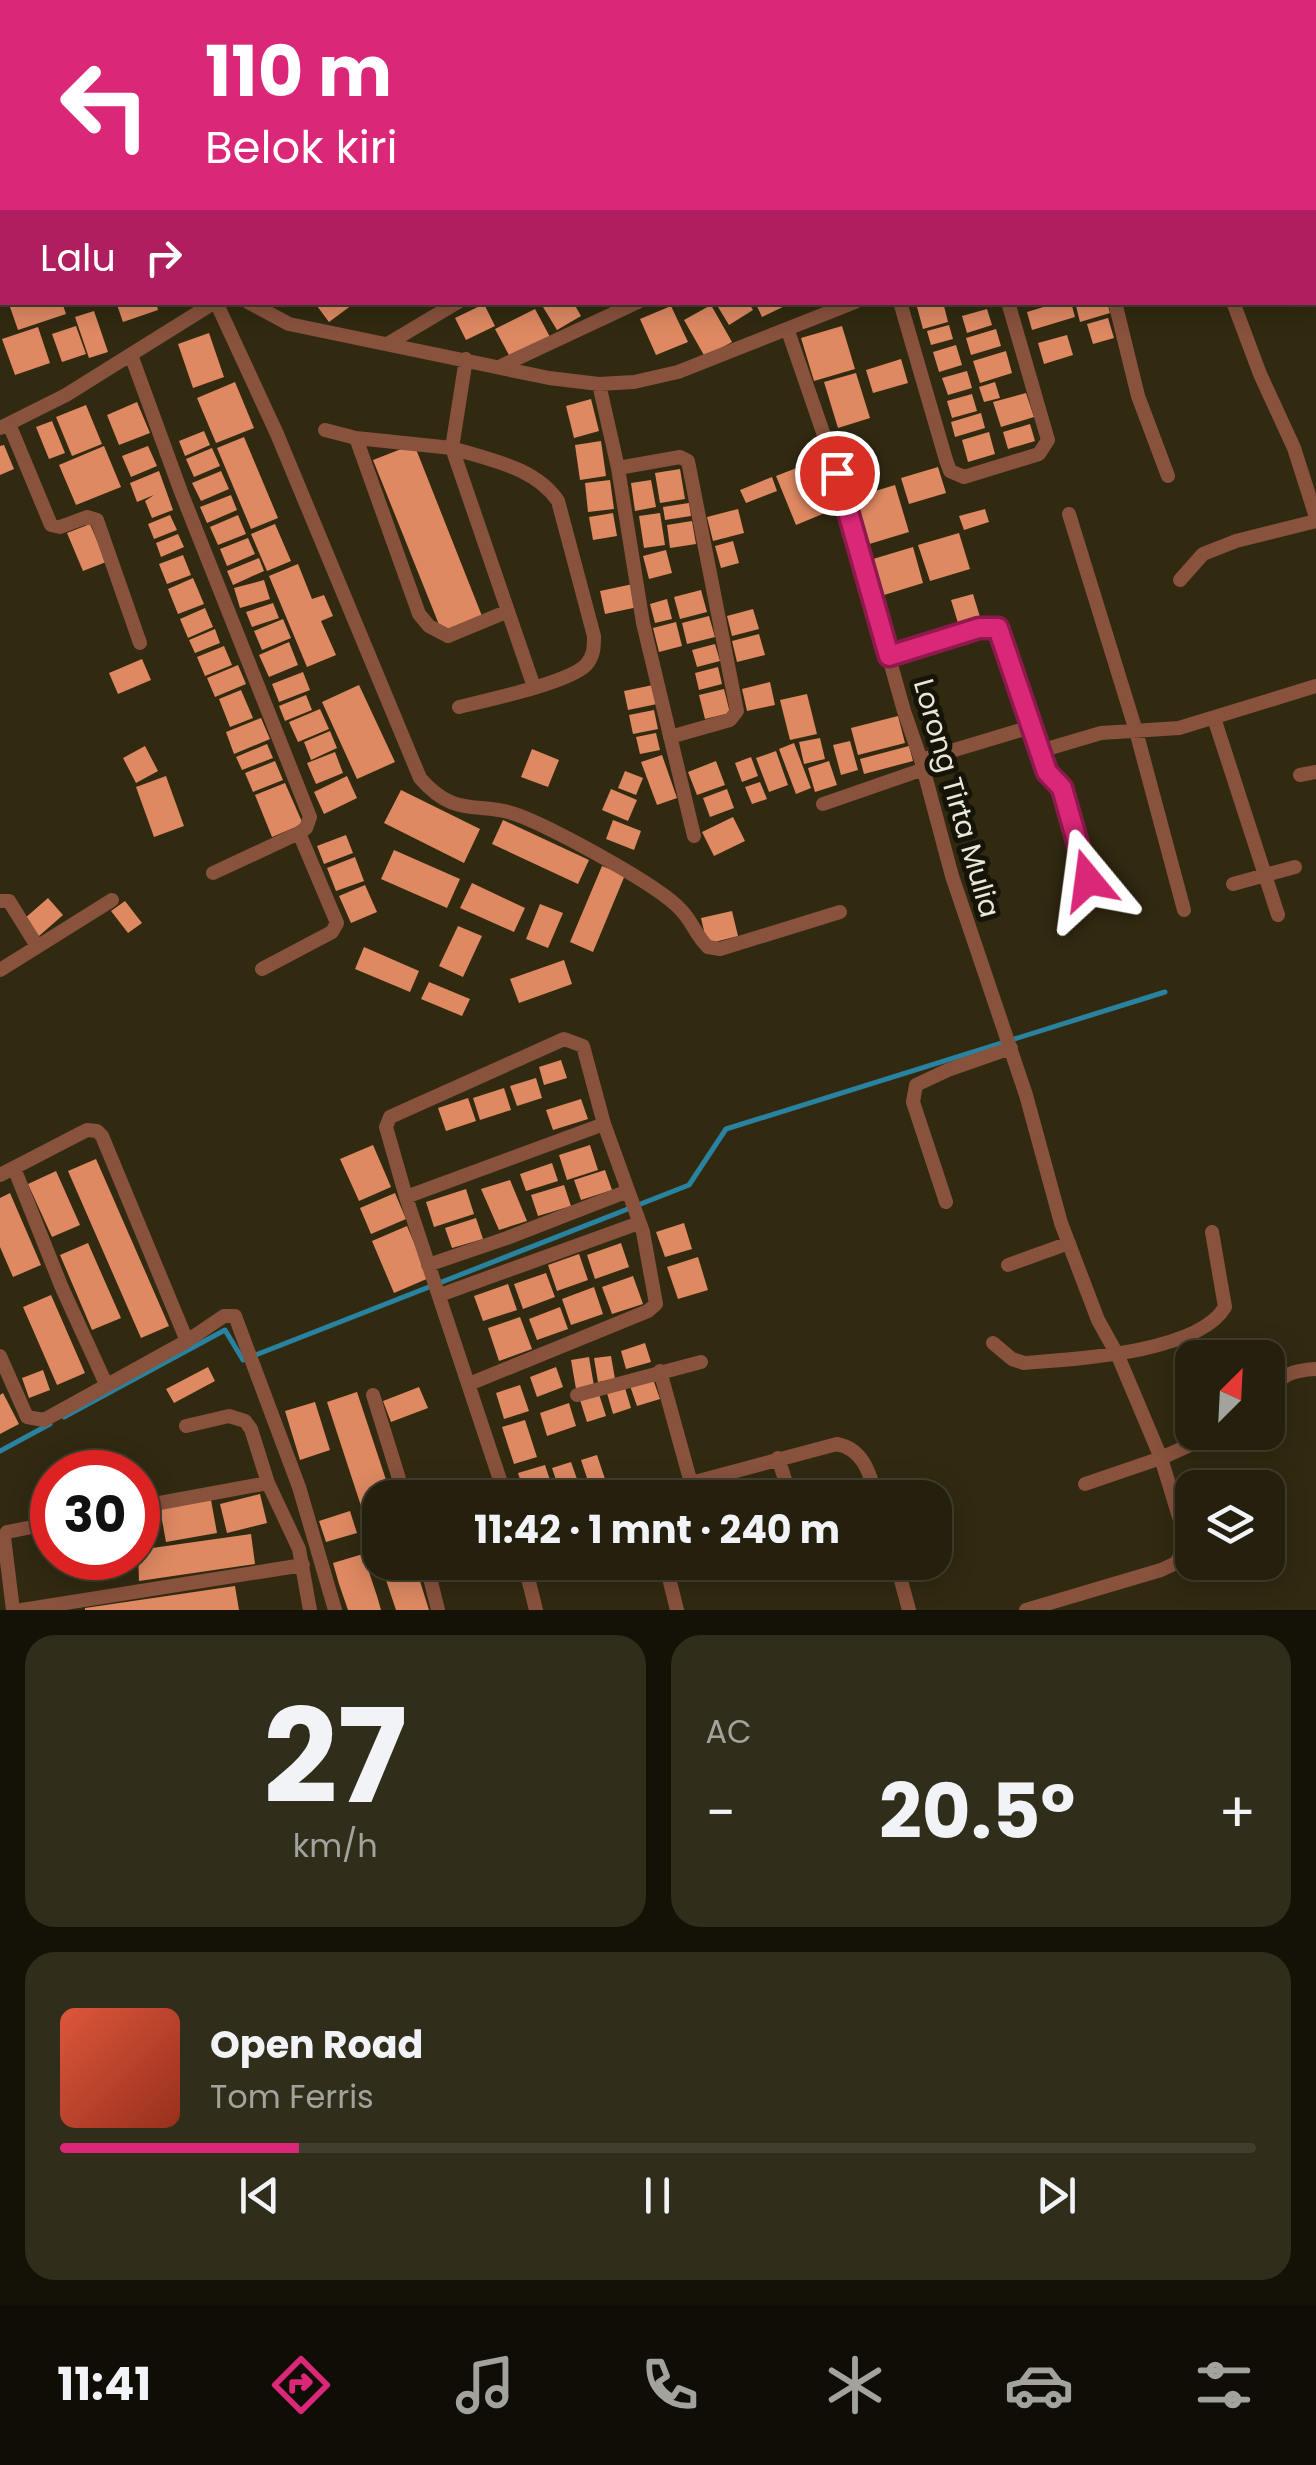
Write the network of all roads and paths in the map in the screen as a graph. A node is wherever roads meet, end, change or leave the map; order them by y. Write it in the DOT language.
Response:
graph roads {
  1 [pos="210,305"];
  2 [pos="216,305"];
  3 [pos="254,305"];
  4 [pos="453,305"];
  5 [pos="632,305"];
  6 [pos="848,305"];
  7 [pos="901,305"];
  8 [pos="1009,305"];
  9 [pos="1117,305"];
  10 [pos="1234,305"];
  11 [pos="788,331"];
  12 [pos="389,342"];
  13 [pos="131,355"];
  14 [pos="466,359"];
  15 [pos="500,366"];
  16 [pos="599,384"];
  17 [pos="5,426"];
  18 [pos="325,430"];
  19 [pos="356,438"];
  20 [pos="452,448"];
  21 [pos="618,468"];
  22 [pos="1168,476"];
  23 [pos="1069,514"];
  24 [pos="1316,519"];
  25 [pos="1180,580"];
  26 [pos="506,612"];
  27 [pos="140,644"];
  28 [pos="889,656"];
  29 [pos="1316,686"];
  30 [pos="534,687"];
  31 [pos="459,707"];
  32 [pos="1214,718"];
  33 [pos="1031,727"];
  34 [pos="1136,731"];
  35 [pos="670,737"];
  36 [pos="1040,751"];
  37 [pos="922,764"];
  38 [pos="1316,772"];
  39 [pos="1300,775"];
  40 [pos="822,804"];
  41 [pos="299,833"];
  42 [pos="694,836"];
  43 [pos="1295,867"];
  44 [pos="213,873"];
  45 [pos="1265,875"];
  46 [pos="1088,880"];
  47 [pos="1233,884"];
  48 [pos="112,900"];
  49 [pos="0,901"];
  50 [pos="1184,910"];
  51 [pos="840,912"];
  52 [pos="1278,916"];
  53 [pos="38,946"];
  54 [pos="262,969"];
  55 [pos="0,970"];
  56 [pos="1010,1046"];
  57 [pos="604,1124"];
  58 [pos="14,1168"];
  59 [pos="0,1175"];
  60 [pos="629,1194"];
  61 [pos="406,1198"];
  62 [pos="946,1202"];
  63 [pos="638,1219"];
  64 [pos="1212,1232"];
  65 [pos="1069,1243"];
  66 [pos="1008,1266"];
  67 [pos="429,1268"];
  68 [pos="439,1294"];
  69 [pos="187,1341"];
  70 [pos="994,1343"];
  71 [pos="0,1356"];
  72 [pos="1118,1356"];
  73 [pos="701,1362"];
  74 [pos="1316,1369"];
  75 [pos="660,1371"];
  76 [pos="1285,1376"];
  77 [pos="106,1384"];
  78 [pos="469,1384"];
  79 [pos="373,1395"];
  80 [pos="577,1395"];
  81 [pos="186,1426"];
  82 [pos="1179,1450"];
  83 [pos="778,1458"];
  84 [pos="1161,1458"];
  85 [pos="399,1480"];
  86 [pos="500,1480"];
  87 [pos="690,1480"];
  88 [pos="701,1480"];
  89 [pos="785,1480"];
  90 [pos="871,1480"];
  91 [pos="268,1482"];
  92 [pos="1085,1484"];
  93 [pos="160,1503"];
  94 [pos="30,1527"];
  95 [pos="304,1566"];
  96 [pos="430,1580"];
  97 [pos="528,1580"];
  98 [pos="670,1580"];
  99 [pos="901,1580"];
  100 [pos="13,1610"];
  101 [pos="22,1610"];
  102 [pos="310,1610"];
  103 [pos="335,1610"];
  104 [pos="438,1610"];
  105 [pos="536,1610"];
  106 [pos="677,1610"];
  107 [pos="910,1610"];
  108 [pos="1026,1610"];
  1 -- 13 [label="street"];
  2 -- 51 [label="street"];
  3 -- 12 [label="street"];
  4 -- 12 [label="street"];
  5 -- 15 [label="street"];
  6 -- 11 [label="street"];
  7 -- 8 [label="street"];
  9 -- 22 [label="street"];
  10 -- 24 [label="street"];
  11 -- 16 [label="street"];
  11 -- 28 [label="street, Lorong Tirta Mulia"];
  12 -- 14 [label="street"];
  13 -- 17 [label="street"];
  13 -- 41 [label="street"];
  14 -- 15 [label="street"];
  14 -- 20 [label="street"];
  15 -- 16 [label="street"];
  16 -- 21 [label="street"];
  17 -- 27 [label="street"];
  18 -- 19 [label="street"];
  19 -- 20 [label="street"];
  19 -- 26 [label="street"];
  20 -- 26 [label="street"];
  20 -- 30 [label="street"];
  21 -- 35 [label="street"];
  21 -- 35 [label="street"];
  23 -- 34 [label="street"];
  24 -- 25 [label="street"];
  26 -- 30 [label="street"];
  28 -- 33 [label="street"];
  28 -- 37 [label="street, Lorong Tirta Mulia"];
  29 -- 32 [label="street"];
  30 -- 31 [label="street"];
  32 -- 34 [label="street"];
  32 -- 45 [label="street"];
  33 -- 36 [label="street"];
  33 -- 37 [label="street"];
  34 -- 36 [label="street"];
  34 -- 50 [label="street"];
  35 -- 42 [label="street"];
  36 -- 46 [label="street"];
  37 -- 40 [label="street"];
  37 -- 56 [label="street, Lorong Tirta Mulia"];
  38 -- 39 [label="street"];
  41 -- 44 [label="street"];
  41 -- 54 [label="street"];
  43 -- 45 [label="street"];
  45 -- 47 [label="street"];
  45 -- 52 [label="street"];
  48 -- 53 [label="street"];
  49 -- 53 [label="street"];
  53 -- 55 [label="street"];
  56 -- 62 [label="street"];
  56 -- 65 [label="street, Lorong Tirta Mulia"];
  57 -- 60 [label="street"];
  57 -- 61 [label="street"];
  57 -- 61 [label="street"];
  58 -- 59 [label="street"];
  58 -- 69 [label="street"];
  58 -- 77 [label="street"];
  60 -- 63 [label="street"];
  60 -- 67 [label="street"];
  61 -- 67 [label="street"];
  63 -- 68 [label="street"];
  63 -- 78 [label="street"];
  64 -- 72 [label="street"];
  65 -- 66 [label="street"];
  65 -- 72 [label="street, Lorong Tirta Mulia"];
  67 -- 68 [label="street"];
  68 -- 78 [label="street"];
  69 -- 77 [label="street"];
  69 -- 103 [label="street"];
  70 -- 72 [label="street"];
  71 -- 77 [label="street"];
  72 -- 84 [label="street, Lorong Tirta Mulia"];
  73 -- 75 [label="street"];
  74 -- 76 [label="street"];
  75 -- 80 [label="street"];
  75 -- 87 [label="street"];
  78 -- 86 [label="street"];
  79 -- 85 [label="street"];
  81 -- 91 [label="street"];
  82 -- 84 [label="street"];
  83 -- 88 [label="street"];
  83 -- 89 [label="street"];
  83 -- 90 [label="street"];
  84 -- 92 [label="street"];
  84 -- 108 [label="street, Lorong Tirta Mulia"];
  91 -- 93 [label="street"];
  91 -- 95 [label="street"];
  94 -- 100 [label="street"];
  95 -- 101 [label="street"];
  95 -- 102 [label="street"];
  96 -- 104 [label="street"];
  97 -- 105 [label="street"];
  98 -- 106 [label="street"];
  99 -- 107 [label="street"];
}
